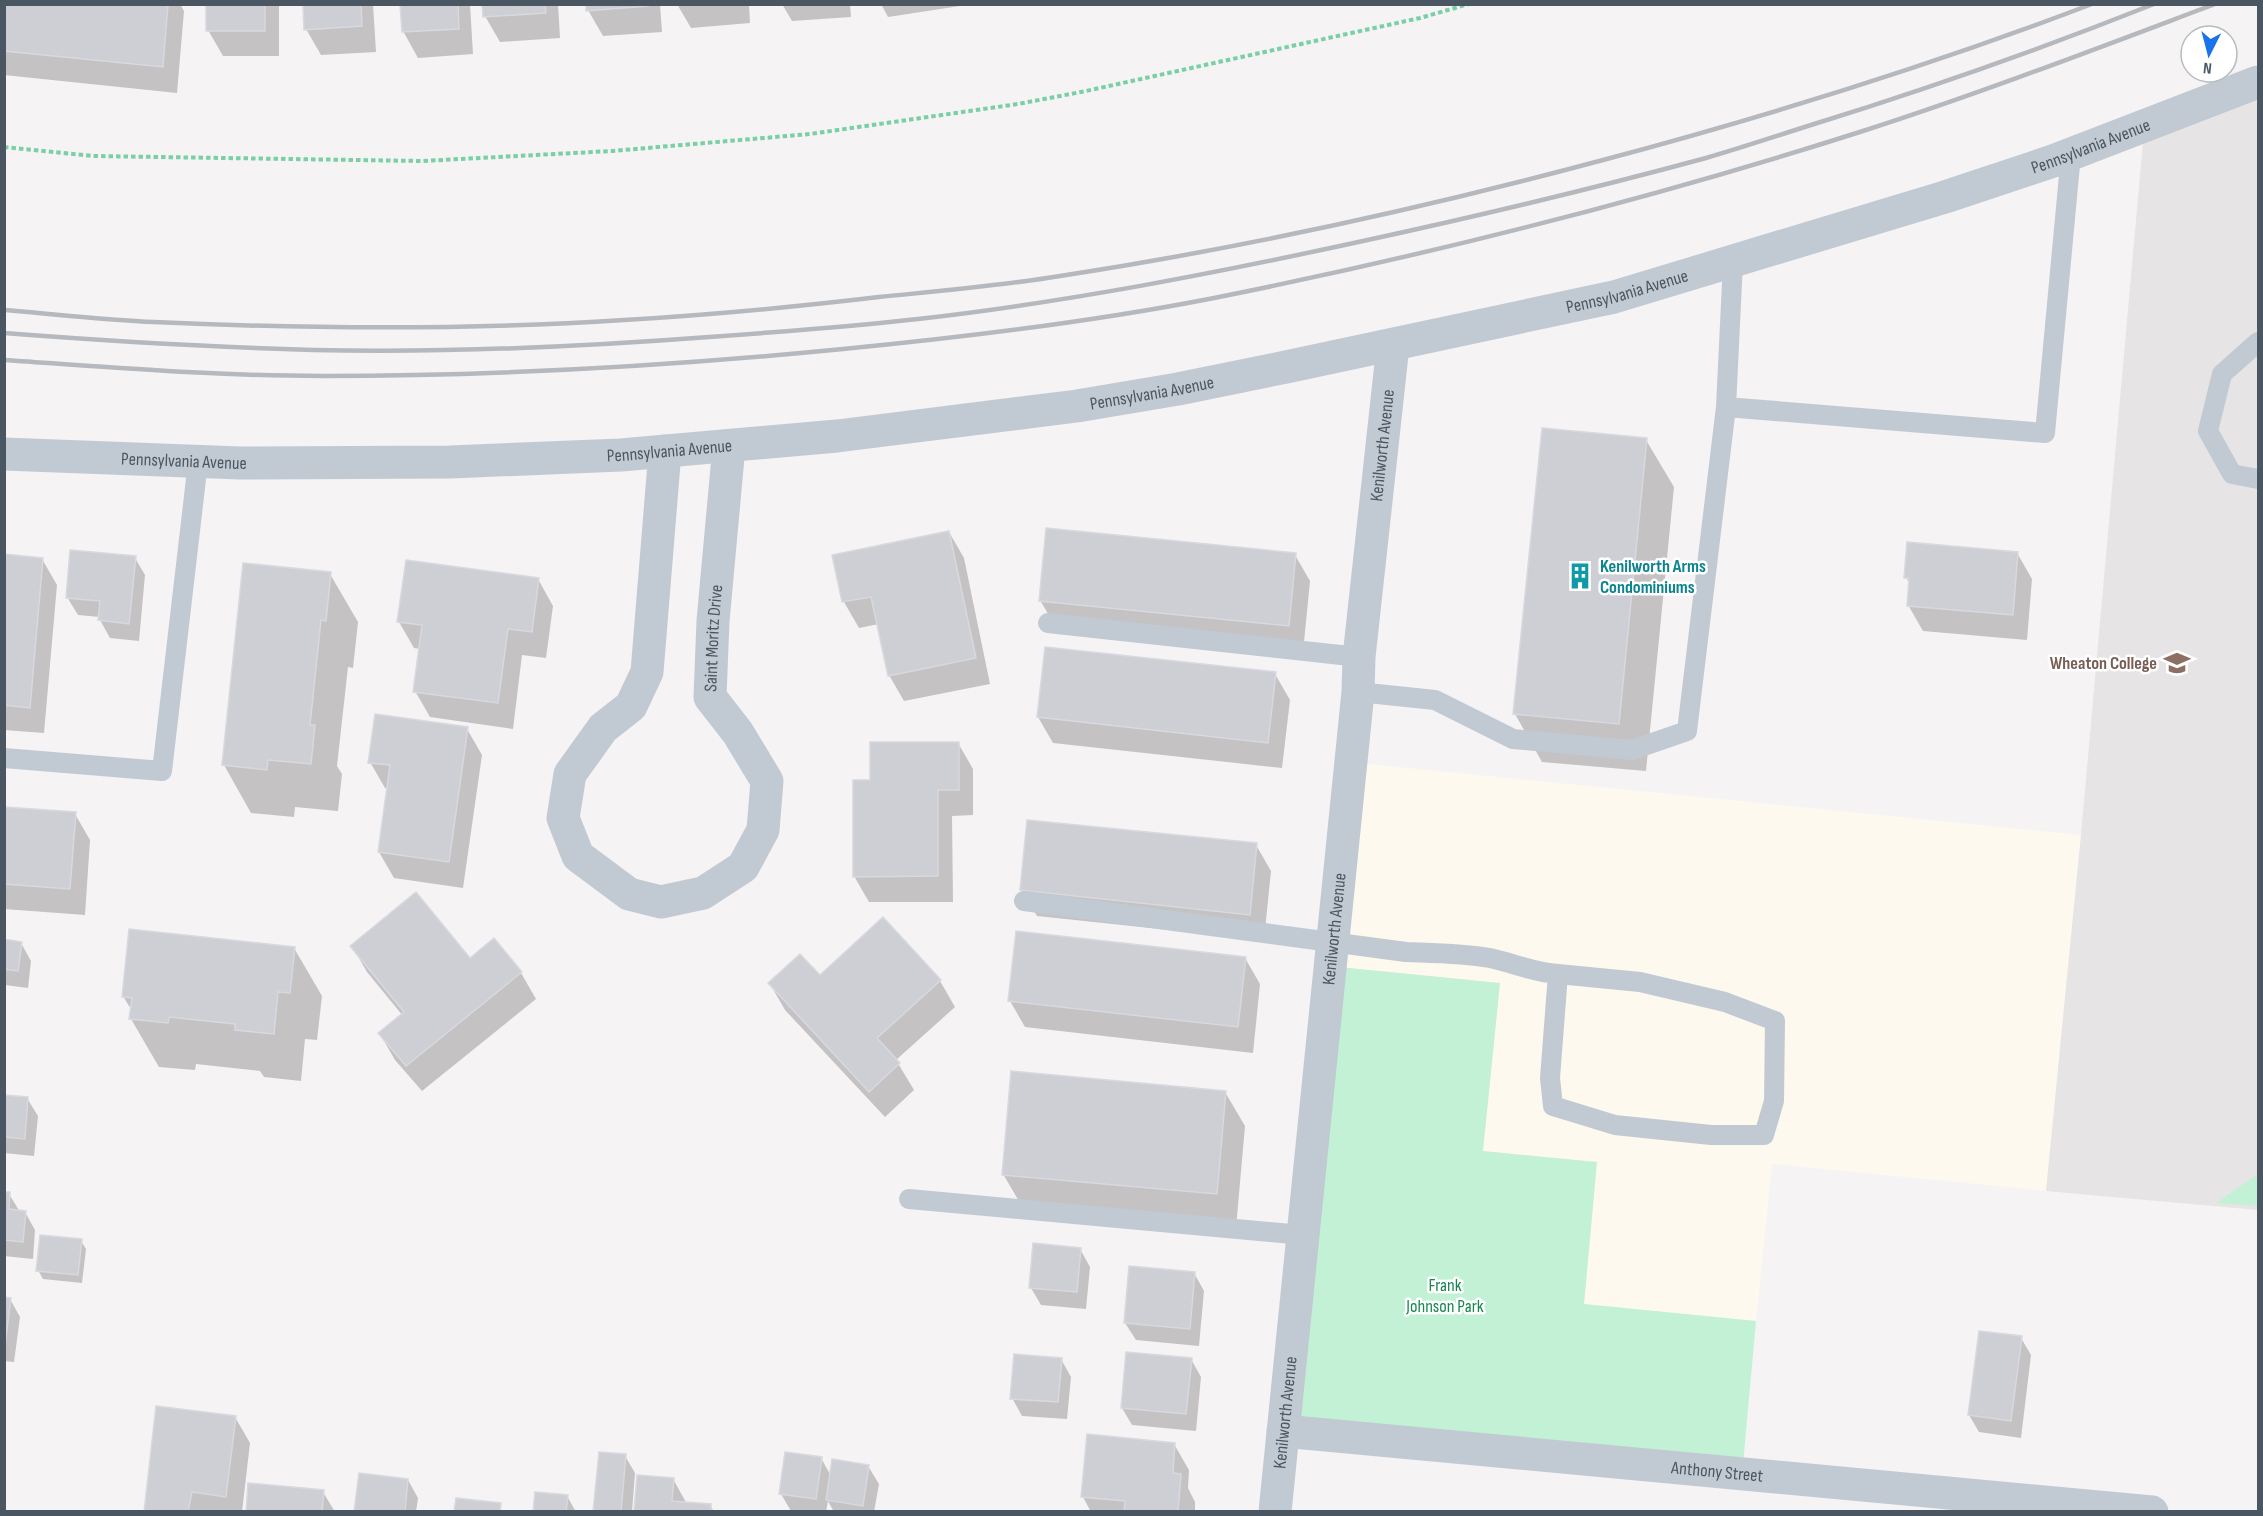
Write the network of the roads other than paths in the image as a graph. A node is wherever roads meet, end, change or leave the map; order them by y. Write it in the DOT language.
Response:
graph roads {
  1 [pos="2259,82"];
  2 [pos="2072,154"];
  3 [pos="1733,262"];
  4 [pos="2258,343"];
  5 [pos="1393,345"];
  6 [pos="1726,407"];
  7 [pos="729,446"];
  8 [pos="665,451"];
  9 [pos="4,454"];
  10 [pos="198,462"];
  11 [pos="2259,479"];
  12 [pos="1048,623"];
  13 [pos="1359,657"];
  14 [pos="1358,692"];
  15 [pos="4,758"];
  16 [pos="1024,902"];
  17 [pos="1332,943"];
  18 [pos="1558,974"];
  19 [pos="909,1199"];
  20 [pos="1303,1235"];
  21 [pos="1282,1431"];
  22 [pos="1275,1512"];
  23 [pos="2152,1512"];
  1 -- 2 [label="street, Pennsylvania Avenue"];
  2 -- 3 [label="street, Pennsylvania Avenue"];
  2 -- 6 [label="lane"];
  3 -- 5 [label="street, Pennsylvania Avenue"];
  3 -- 6 [label="lane"];
  4 -- 11 [label="lane"];
  5 -- 7 [label="street, Pennsylvania Avenue"];
  5 -- 13 [label="street, Kenilworth Avenue"];
  6 -- 14 [label="lane"];
  7 -- 8 [label="street, Pennsylvania Avenue"];
  7 -- 8 [label="street, Saint Moritz Drive"];
  8 -- 10 [label="street, Pennsylvania Avenue"];
  9 -- 10 [label="street, Pennsylvania Avenue"];
  10 -- 15 [label="lane"];
  12 -- 13 [label="lane"];
  13 -- 14 [label="street, Kenilworth Avenue"];
  14 -- 17 [label="street, Kenilworth Avenue"];
  16 -- 17 [label="lane"];
  17 -- 18 [label="lane"];
  17 -- 20 [label="street, Kenilworth Avenue"];
  18 -- 18 [label="lane"];
  19 -- 20 [label="lane"];
  20 -- 21 [label="street, Kenilworth Avenue"];
  21 -- 22 [label="street, Kenilworth Avenue"];
  21 -- 23 [label="street, Anthony Street"];
}
